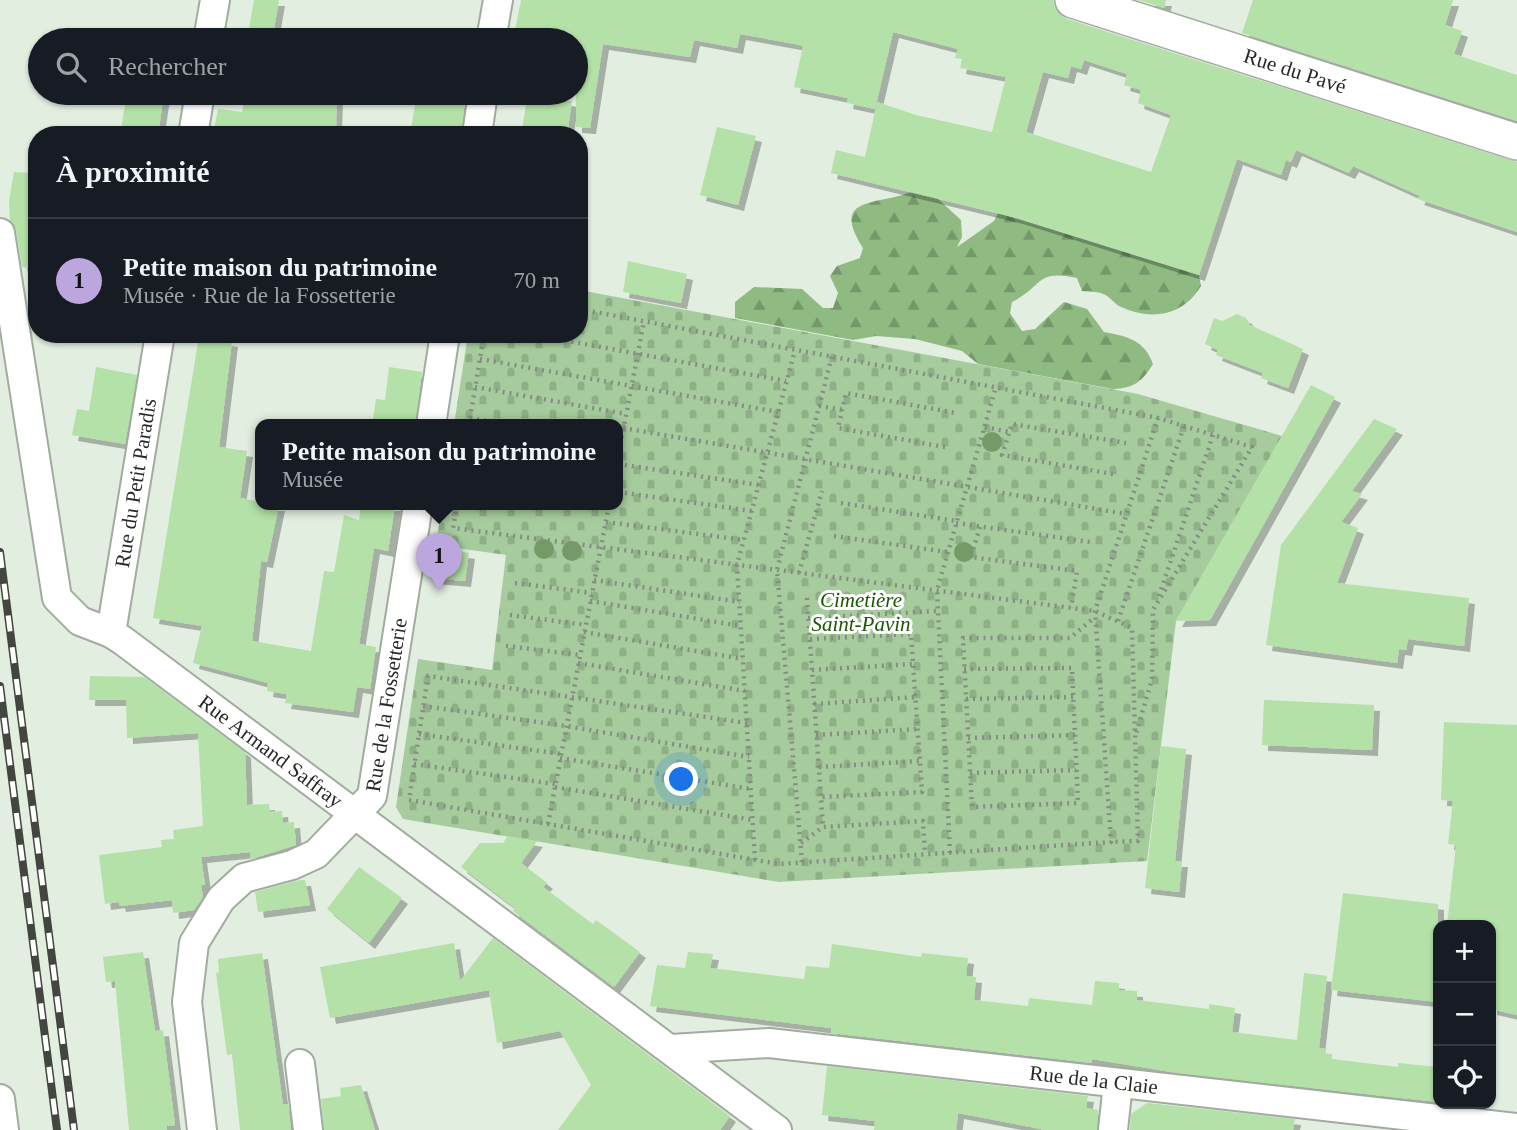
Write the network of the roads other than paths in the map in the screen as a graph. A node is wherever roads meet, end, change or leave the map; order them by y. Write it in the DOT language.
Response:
graph roads {
  1 [pos="215,0"];
  2 [pos="498,0"];
  3 [pos="1073,0"];
  4 [pos="210,28"];
  5 [pos="493,28"];
  6 [pos="198,105"];
  7 [pos="481,105"];
  8 [pos="194,126"];
  9 [pos="478,126"];
  10 [pos="1517,142"];
  11 [pos="0,233"];
  12 [pos="159,343"];
  13 [pos="444,343"];
  14 [pos="432,419"];
  15 [pos="417,510"];
  16 [pos="111,633"];
  17 [pos="355,814"];
  18 [pos="671,1049"];
  19 [pos="300,1064"];
  20 [pos="1118,1083"];
  21 [pos="0,1099"];
  22 [pos="1517,1128"];
  23 [pos="4,1130"];
  24 [pos="202,1130"];
  25 [pos="308,1130"];
  26 [pos="777,1130"];
  27 [pos="1113,1130"];
  1 -- 4 [label="street"];
  2 -- 5 [label="street"];
  3 -- 10 [label="street, Rue du Pavé"];
  6 -- 8 [label="street"];
  7 -- 9 [label="street"];
  11 -- 16 [label="street, Rue Armand Saffray"];
  12 -- 16 [label="street, Rue du Petit Paradis"];
  13 -- 14 [label="street"];
  15 -- 17 [label="street, Rue de la Fossetterie"];
  16 -- 17 [label="street, Rue Armand Saffray"];
  17 -- 18 [label="street, Rue Armand Saffray"];
  17 -- 24 [label="street, Rue de la Fossetterie"];
  18 -- 20 [label="street, Rue de la Claie"];
  18 -- 26 [label="street, Rue Armand Saffray"];
  19 -- 25 [label="street"];
  20 -- 22 [label="street, Rue de la Claie"];
  20 -- 27 [label="street"];
  21 -- 23 [label="street"];
}
